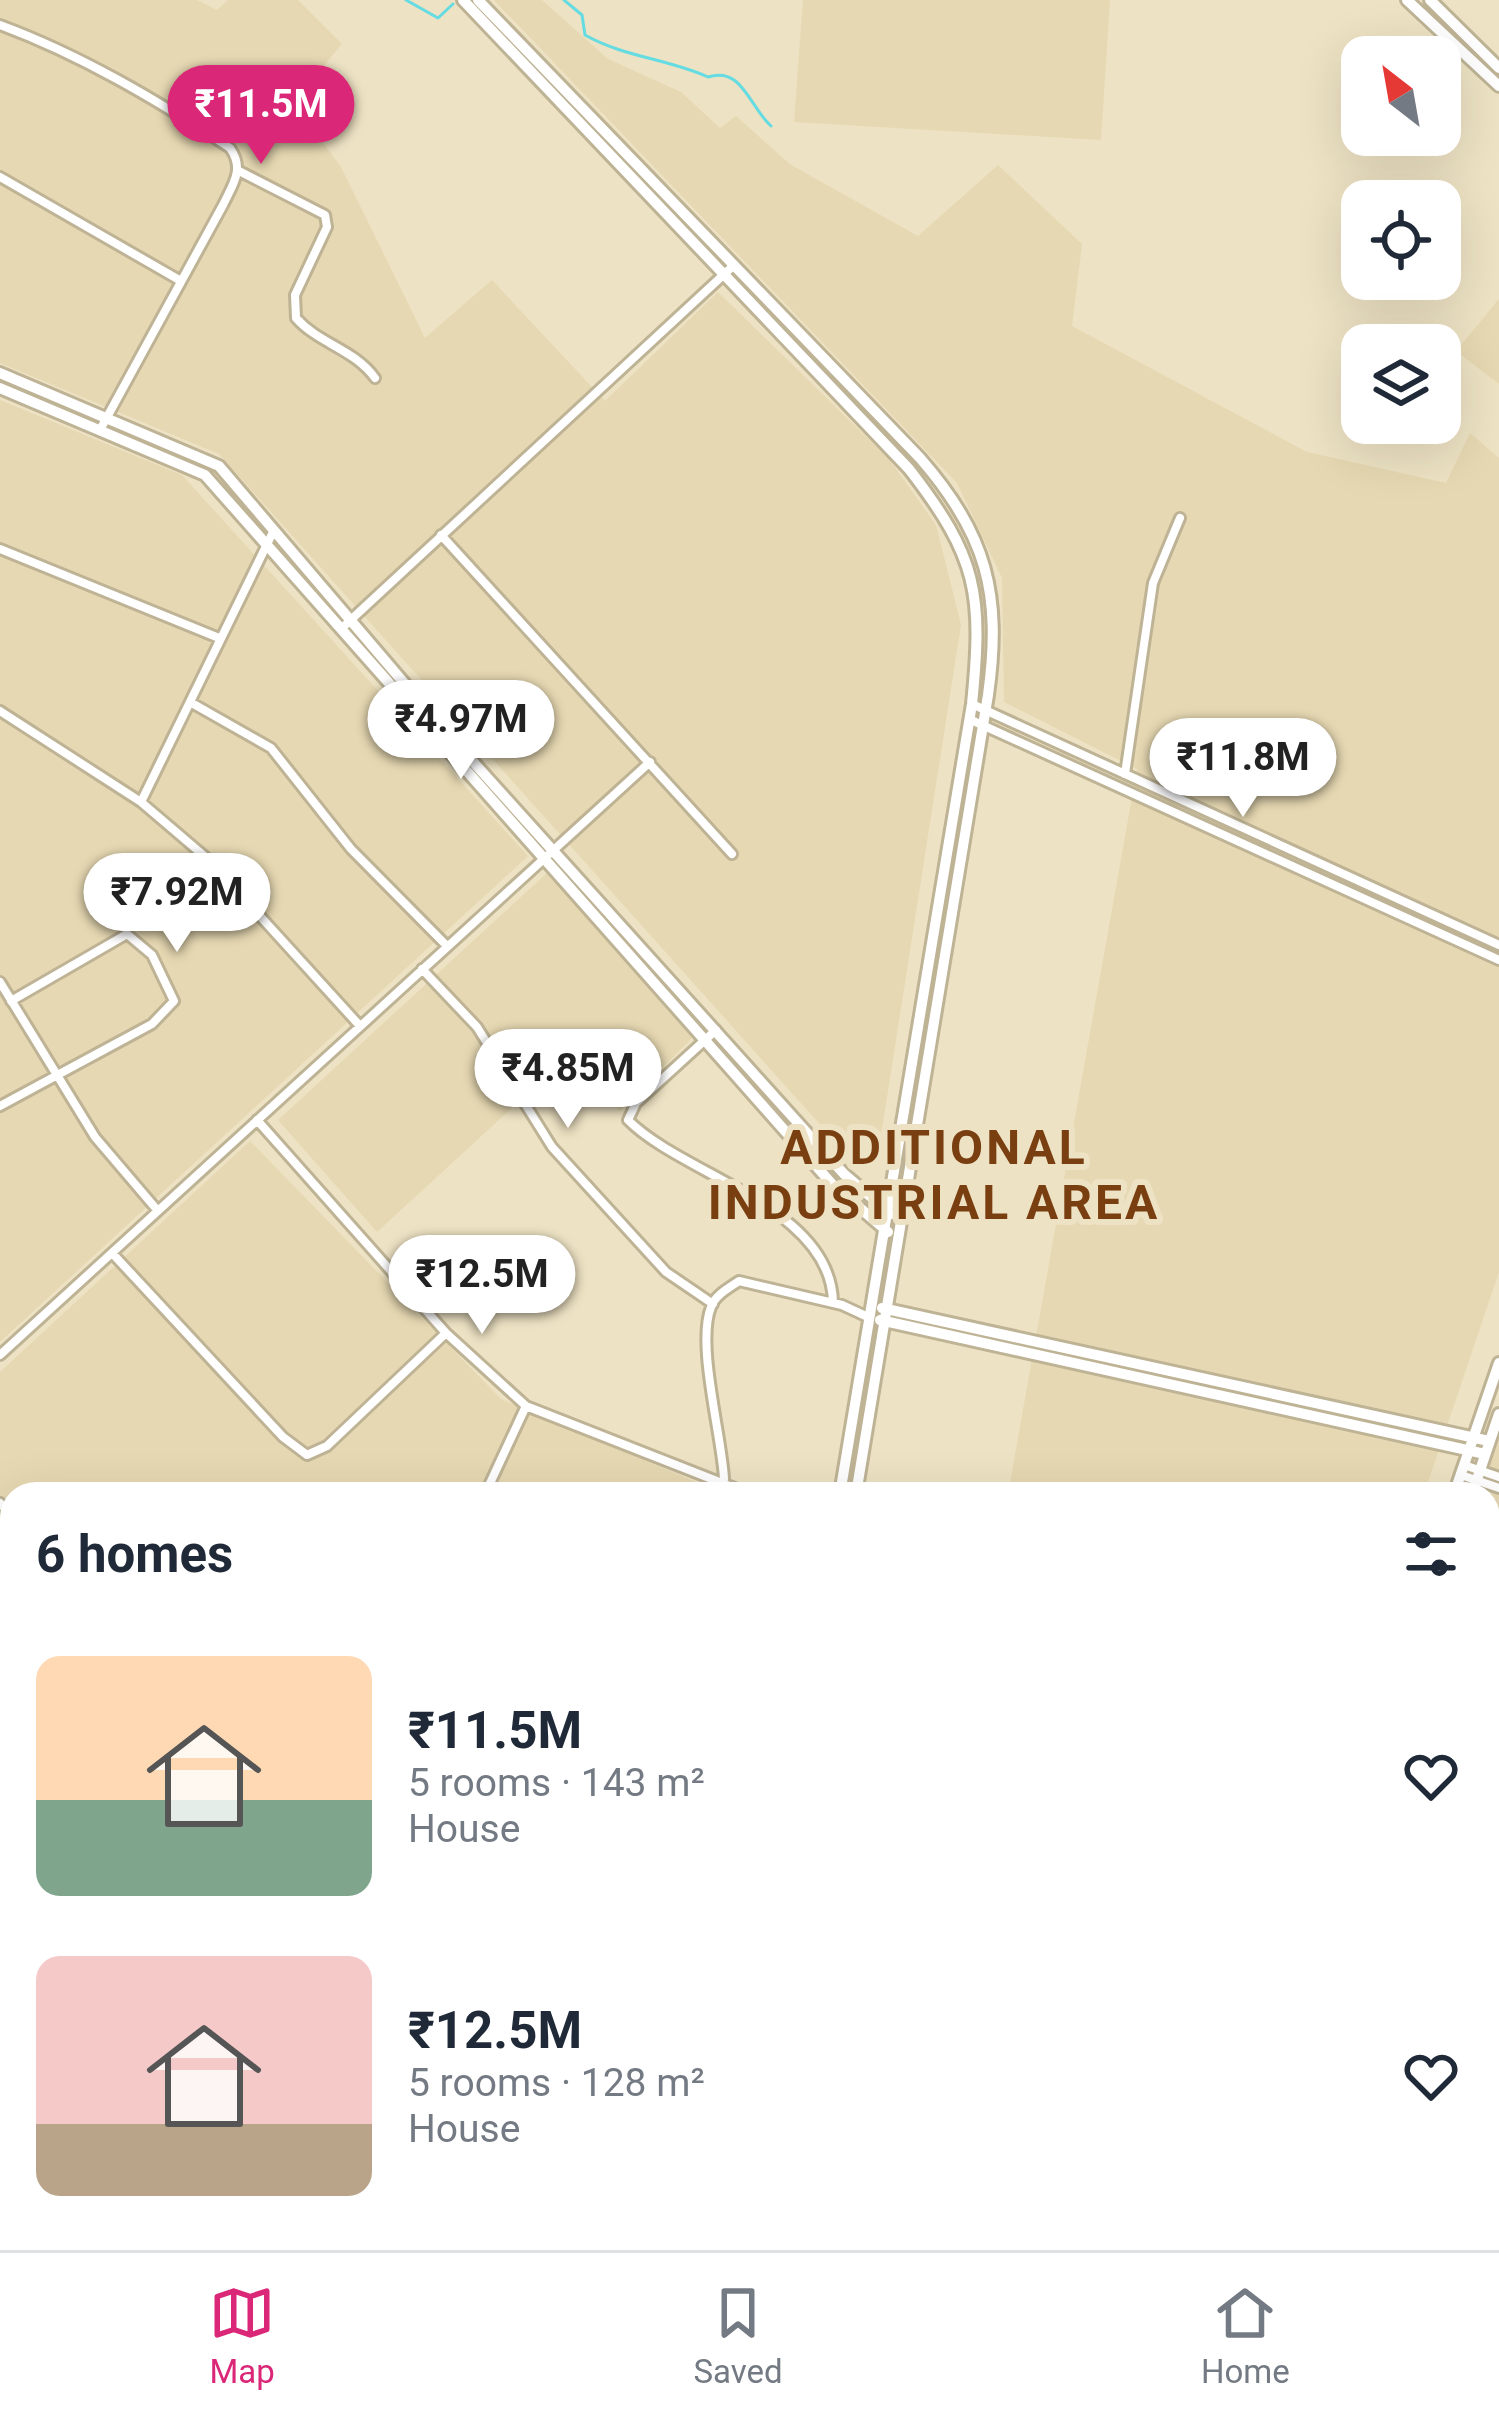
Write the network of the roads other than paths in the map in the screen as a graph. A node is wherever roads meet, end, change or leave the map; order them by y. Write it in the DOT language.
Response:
graph roads {
  1 [pos="463,0"];
  2 [pos="478,0"];
  3 [pos="1407,0"];
  4 [pos="1430,0"];
  5 [pos="0,25"];
  6 [pos="1499,68"];
  7 [pos="1499,86"];
  8 [pos="239,171"];
  9 [pos="0,177"];
  10 [pos="733,266"];
  11 [pos="722,278"];
  12 [pos="181,281"];
  13 [pos="0,373"];
  14 [pos="375,378"];
  15 [pos="0,388"];
  16 [pos="106,418"];
  17 [pos="100,430"];
  18 [pos="1180,518"];
  19 [pos="269,535"];
  20 [pos="441,535"];
  21 [pos="0,549"];
  22 [pos="346,624"];
  23 [pos="219,638"];
  24 [pos="190,702"];
  25 [pos="972,704"];
  26 [pos="0,710"];
  27 [pos="985,710"];
  28 [pos="969,719"];
  29 [pos="982,724"];
  30 [pos="650,762"];
  31 [pos="1125,774"];
  32 [pos="141,802"];
  33 [pos="550,853"];
  34 [pos="732,854"];
  35 [pos="1471,932"];
  36 [pos="1467,945"];
  37 [pos="1499,945"];
  38 [pos="447,947"];
  39 [pos="1499,960"];
  40 [pos="422,969"];
  41 [pos="0,982"];
  42 [pos="11,1001"];
  43 [pos="361,1026"];
  44 [pos="716,1030"];
  45 [pos="705,1040"];
  46 [pos="56,1073"];
  47 [pos="0,1106"];
  48 [pos="257,1120"];
  49 [pos="158,1211"];
  50 [pos="887,1211"];
  51 [pos="899,1219"];
  52 [pos="883,1229"];
  53 [pos="895,1238"];
  54 [pos="112,1253"];
  55 [pos="713,1304"];
  56 [pos="832,1304"];
  57 [pos="879,1314"];
  58 [pos="446,1333"];
  59 [pos="0,1355"];
  60 [pos="1499,1363"];
  61 [pos="526,1406"];
  62 [pos="1499,1414"];
  63 [pos="1471,1444"];
  64 [pos="1487,1448"];
  65 [pos="1462,1470"];
  66 [pos="1479,1475"];
  67 [pos="1499,1477"];
  68 [pos="724,1481"];
  69 [pos="491,1482"];
  70 [pos="843,1482"];
  71 [pos="858,1482"];
  72 [pos="1458,1482"];
  73 [pos="1476,1482"];
  74 [pos="1490,1482"];
  1 -- 11 [label="street"];
  2 -- 10 [label="street"];
  3 -- 7 [label="street"];
  4 -- 6 [label="street"];
  5 -- 8 [label="street"];
  8 -- 12 [label="street"];
  8 -- 14 [label="street"];
  9 -- 12 [label="street"];
  10 -- 11 [label="street"];
  10 -- 27 [label="street"];
  11 -- 20 [label="street"];
  11 -- 25 [label="street"];
  12 -- 16 [label="street"];
  13 -- 16 [label="street"];
  15 -- 17 [label="street"];
  16 -- 17 [label="street"];
  16 -- 19 [label="street"];
  17 -- 19 [label="street"];
  18 -- 31 [label="street"];
  19 -- 22 [label="street"];
  19 -- 23 [label="street"];
  20 -- 22 [label="street"];
  20 -- 30 [label="street"];
  21 -- 23 [label="street"];
  22 -- 33 [label="street"];
  23 -- 24 [label="street"];
  24 -- 32 [label="street"];
  24 -- 38 [label="street"];
  25 -- 27 [label="street"];
  25 -- 28 [label="street"];
  26 -- 32 [label="street"];
  27 -- 29 [label="street"];
  27 -- 31 [label="street"];
  28 -- 29 [label="street"];
  28 -- 50 [label="street"];
  29 -- 36 [label="street"];
  29 -- 51 [label="street"];
  30 -- 33 [label="street"];
  30 -- 34 [label="street"];
  31 -- 35 [label="street"];
  32 -- 43 [label="street"];
  33 -- 38 [label="street"];
  33 -- 44 [label="street"];
  33 -- 45 [label="street"];
  35 -- 36 [label="street"];
  35 -- 37 [label="street"];
  36 -- 39 [label="street"];
  38 -- 40 [label="street"];
  40 -- 43 [label="street"];
  40 -- 55 [label="street"];
  41 -- 42 [label="street"];
  42 -- 46 [label="street"];
  42 -- 46 [label="street"];
  43 -- 48 [label="street"];
  44 -- 45 [label="street"];
  44 -- 50 [label="street"];
  45 -- 52 [label="street"];
  45 -- 56 [label="street"];
  46 -- 47 [label="street"];
  46 -- 49 [label="street"];
  48 -- 49 [label="street"];
  48 -- 58 [label="street"];
  49 -- 54 [label="street"];
  50 -- 51 [label="street"];
  50 -- 52 [label="street"];
  51 -- 53 [label="street"];
  52 -- 53 [label="street"];
  52 -- 57 [label="street"];
  53 -- 57 [label="street"];
  54 -- 58 [label="street"];
  54 -- 59 [label="street"];
  55 -- 56 [label="street"];
  55 -- 68 [label="street"];
  56 -- 57 [label="street"];
  57 -- 63 [label="street"];
  57 -- 70 [label="street"];
  57 -- 71 [label="street"];
  58 -- 61 [label="street"];
  60 -- 63 [label="street"];
  61 -- 68 [label="street"];
  61 -- 69 [label="street"];
  62 -- 64 [label="street"];
  63 -- 64 [label="street"];
  63 -- 65 [label="street"];
  64 -- 66 [label="street"];
  65 -- 66 [label="street"];
  65 -- 72 [label="street"];
  66 -- 67 [label="street"];
  66 -- 73 [label="street"];
  66 -- 74 [label="street"];
}
